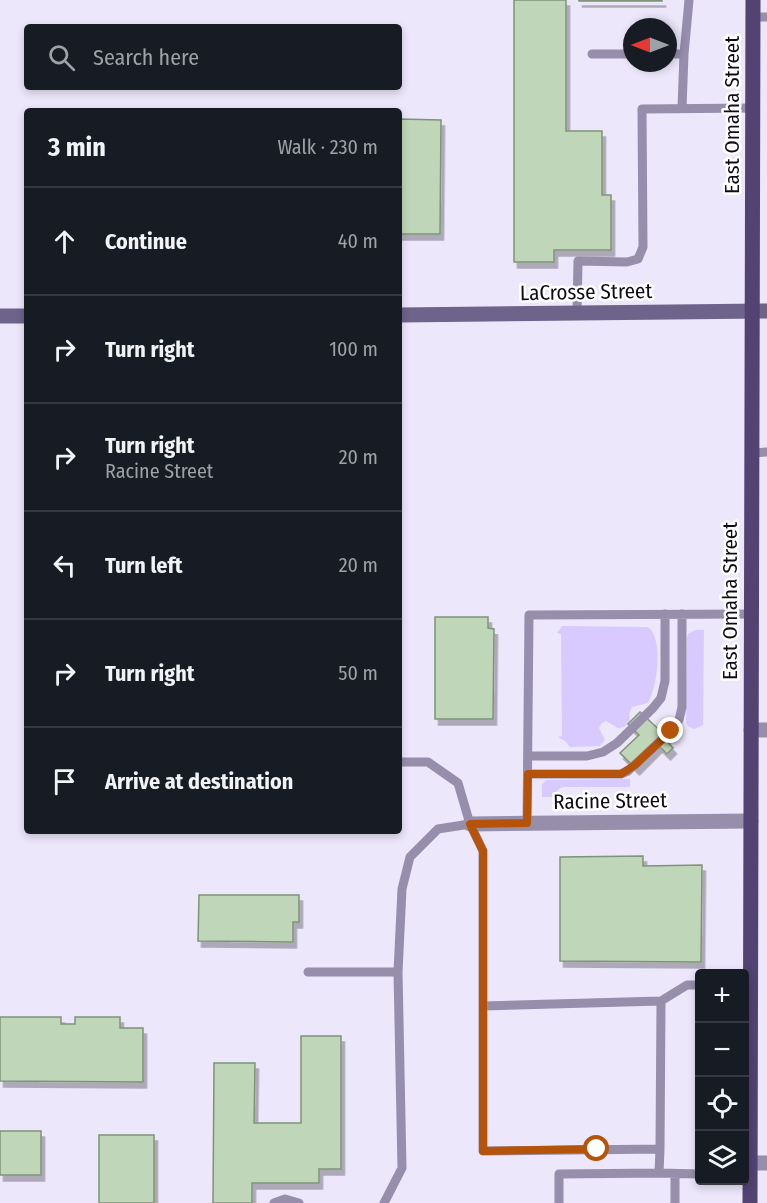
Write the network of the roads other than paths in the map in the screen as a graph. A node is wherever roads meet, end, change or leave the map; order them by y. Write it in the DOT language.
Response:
graph roads {
  1 [pos="689,0"];
  2 [pos="753,0"];
  3 [pos="760,16"];
  4 [pos="592,54"];
  5 [pos="623,54"];
  6 [pos="677,54"];
  7 [pos="684,54"];
  8 [pos="682,108"];
  9 [pos="753,108"];
  10 [pos="759,311"];
  11 [pos="577,313"];
  12 [pos="402,315"];
  13 [pos="0,316"];
  14 [pos="24,316"];
  15 [pos="759,453"];
  16 [pos="665,614"];
  17 [pos="681,614"];
  18 [pos="751,614"];
  19 [pos="751,730"];
  20 [pos="767,730"];
  21 [pos="528,756"];
  22 [pos="402,762"];
  23 [pos="528,774"];
  24 [pos="751,821"];
  25 [pos="527,823"];
  26 [pos="470,824"];
  27 [pos="747,969"];
  28 [pos="308,972"];
  29 [pos="398,972"];
  30 [pos="695,985"];
  31 [pos="661,1001"];
  32 [pos="483,1005"];
  33 [pos="747,1023"];
  34 [pos="748,1131"];
  35 [pos="660,1149"];
  36 [pos="767,1163"];
  37 [pos="749,1170"];
  38 [pos="659,1173"];
  39 [pos="695,1173"];
  40 [pos="675,1174"];
  41 [pos="749,1185"];
  42 [pos="274,1203"];
  43 [pos="299,1203"];
  44 [pos="384,1203"];
  45 [pos="560,1203"];
  46 [pos="675,1203"];
  47 [pos="750,1203"];
  1 -- 7 [label="lane"];
  2 -- 3 [label="main road, East Omaha Street"];
  3 -- 9 [label="main road, East Omaha Street"];
  4 -- 5 [label="lane"];
  6 -- 7 [label="lane"];
  7 -- 8 [label="lane"];
  8 -- 9 [label="lane"];
  8 -- 11 [label="lane"];
  9 -- 10 [label="main road, East Omaha Street"];
  10 -- 11 [label="main road, LaCrosse Street"];
  10 -- 15 [label="main road, East Omaha Street"];
  11 -- 12 [label="main road, LaCrosse Street"];
  13 -- 14 [label="main road"];
  15 -- 18 [label="main road, East Omaha Street"];
  16 -- 17 [label="lane"];
  16 -- 21 [label="lane"];
  16 -- 21 [label="lane"];
  17 -- 18 [label="lane"];
  17 -- 23 [label="lane"];
  18 -- 19 [label="main road, East Omaha Street"];
  19 -- 20 [label="street"];
  19 -- 24 [label="main road, East Omaha Street"];
  21 -- 23 [label="lane"];
  22 -- 26 [label="lane"];
  23 -- 25 [label="lane"];
  24 -- 25 [label="street, Racine Street"];
  24 -- 27 [label="main road, East Omaha Street"];
  25 -- 26 [label="street, Racine Street"];
  26 -- 29 [label="lane"];
  26 -- 32 [label="lane"];
  28 -- 29 [label="lane"];
  29 -- 44 [label="lane"];
  30 -- 31 [label="lane"];
  31 -- 32 [label="lane"];
  31 -- 35 [label="lane"];
  32 -- 35 [label="lane"];
  33 -- 34 [label="main road, East Omaha Street"];
  35 -- 38 [label="lane"];
  36 -- 37 [label="street"];
  38 -- 40 [label="lane"];
  38 -- 45 [label="lane"];
  39 -- 40 [label="lane"];
  40 -- 46 [label="lane"];
  41 -- 47 [label="main road, East Omaha Street"];
  42 -- 43 [label="lane"];
}
